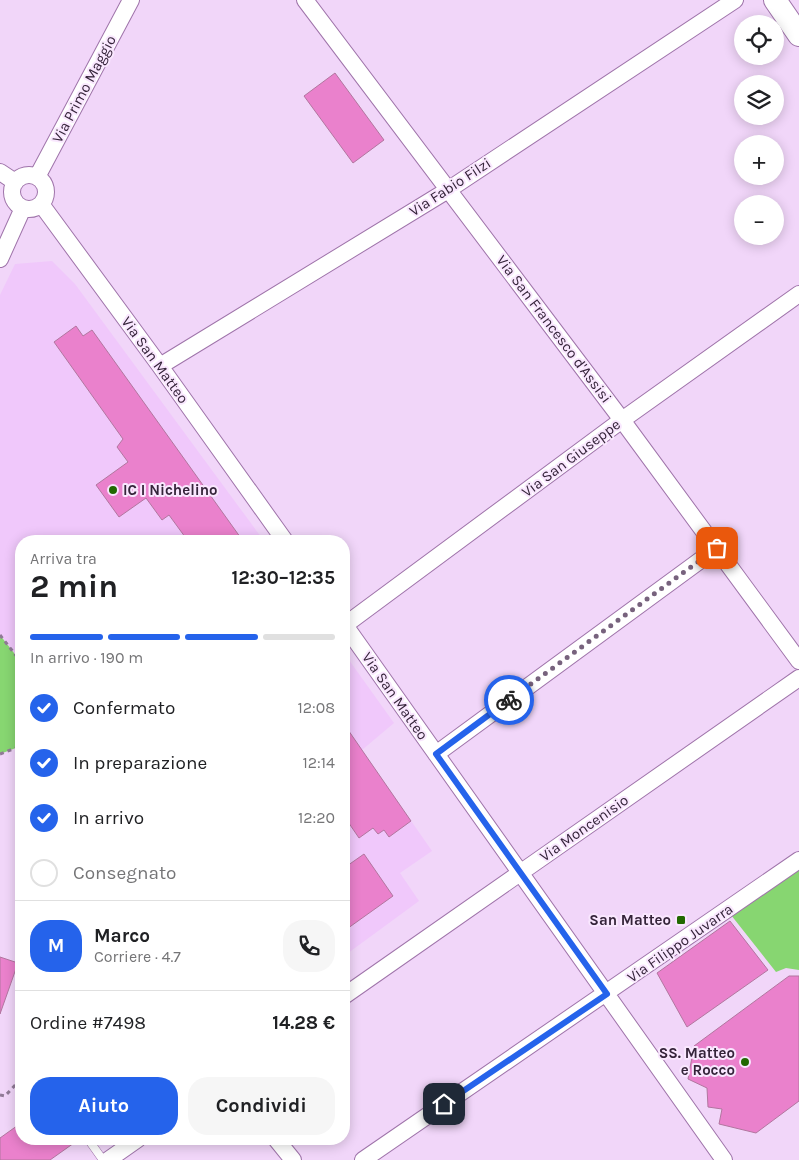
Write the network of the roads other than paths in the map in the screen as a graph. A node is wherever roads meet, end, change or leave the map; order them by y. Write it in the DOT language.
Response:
graph roads {
  1 [pos="131,0"];
  2 [pos="305,0"];
  3 [pos="735,0"];
  4 [pos="775,0"];
  5 [pos="799,35"];
  6 [pos="0,172"];
  7 [pos="38,177"];
  8 [pos="15,182"];
  9 [pos="448,190"];
  10 [pos="41,204"];
  11 [pos="23,208"];
  12 [pos="0,259"];
  13 [pos="799,294"];
  14 [pos="160,366"];
  15 [pos="622,420"];
  16 [pos="281,535"];
  17 [pos="717,548"];
  18 [pos="350,620"];
  19 [pos="350,632"];
  20 [pos="799,661"];
  21 [pos="799,678"];
  22 [pos="436,754"];
  23 [pos="799,860"];
  24 [pos="520,873"];
  25 [pos="350,992"];
  26 [pos="607,994"];
  27 [pos="92,1145"];
  28 [pos="129,1145"];
  29 [pos="281,1145"];
  30 [pos="103,1160"];
  31 [pos="108,1160"];
  32 [pos="292,1160"];
  33 [pos="363,1160"];
  34 [pos="724,1160"];
  1 -- 7 [label="street, Via Primo Maggio"];
  2 -- 9 [label="street, Via San Francesco d'Assisi"];
  3 -- 9 [label="street, Via Fabio Filzi"];
  4 -- 5 [label="main road"];
  6 -- 8 [label="street"];
  7 -- 8 [label="street"];
  7 -- 10 [label="street"];
  8 -- 11 [label="street"];
  9 -- 14 [label="street, Via Fabio Filzi"];
  9 -- 15 [label="street, Via San Francesco d'Assisi"];
  10 -- 11 [label="street"];
  10 -- 14 [label="street, Via San Matteo"];
  11 -- 12 [label="street"];
  13 -- 15 [label="street, Via San Giuseppe"];
  14 -- 16 [label="street, Via San Matteo"];
  15 -- 17 [label="street, Via San Francesco d'Assisi"];
  15 -- 18 [label="street, Via San Giuseppe"];
  17 -- 20 [label="street, Via San Francesco d'Assisi"];
  17 -- 22 [label="street"];
  19 -- 22 [label="street, Via San Matteo"];
  21 -- 24 [label="street, Via Moncenisio"];
  22 -- 24 [label="street, Via San Matteo"];
  23 -- 26 [label="street, Via Filippo Juvarra"];
  24 -- 25 [label="street, Via Moncenisio"];
  24 -- 26 [label="street, Via San Matteo"];
  26 -- 33 [label="street, Via Filippo Juvarra"];
  26 -- 34 [label="street, Via San Matteo"];
  27 -- 30 [label="lane"];
  28 -- 31 [label="street"];
  29 -- 32 [label="street"];
}
